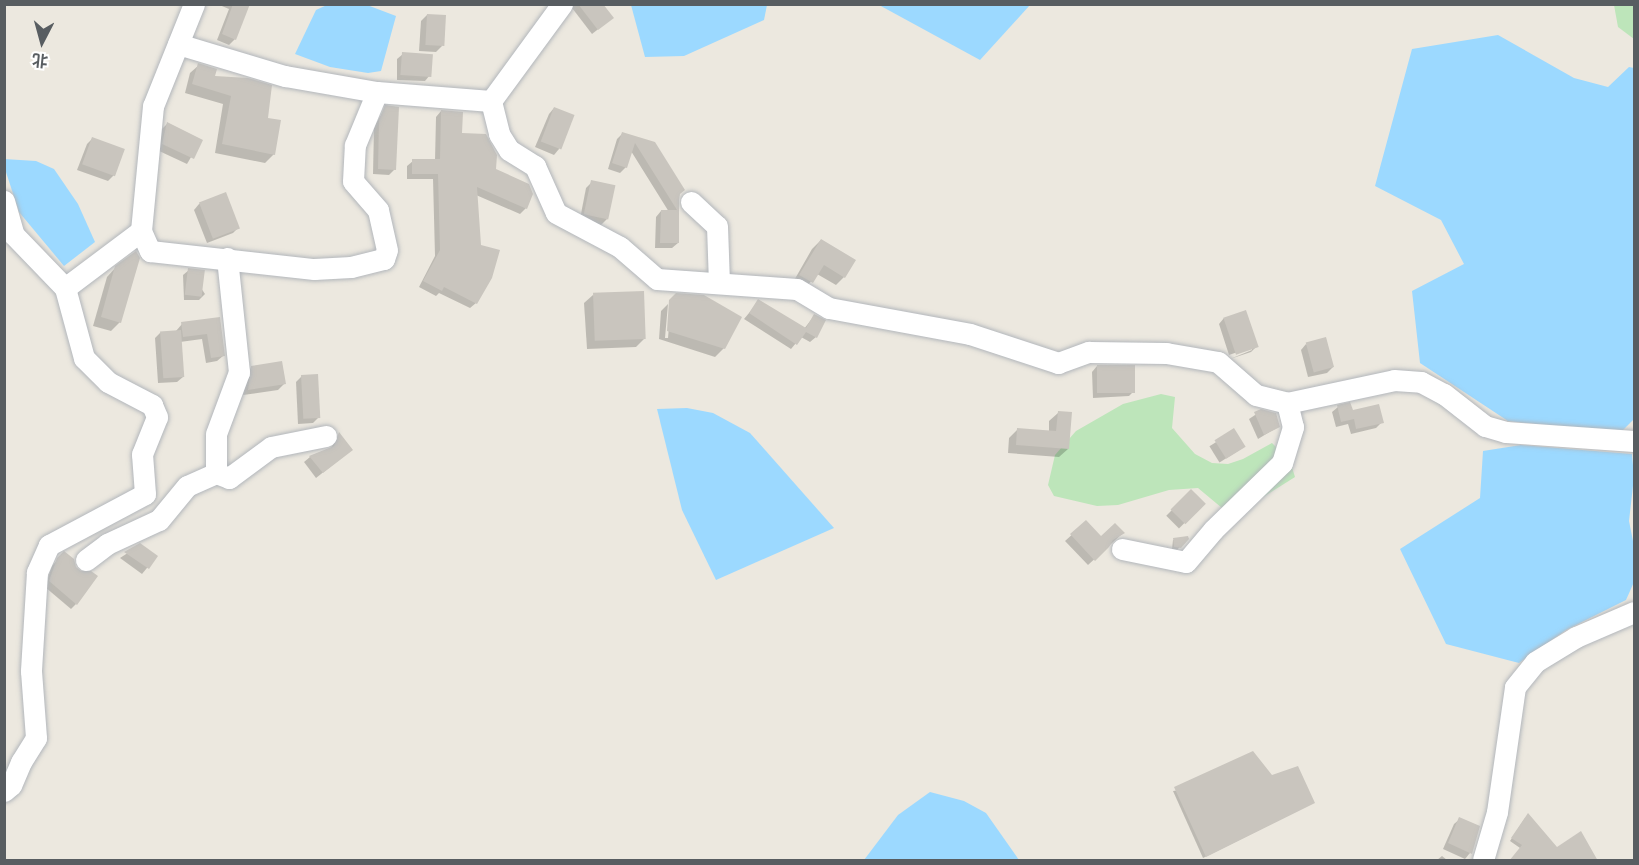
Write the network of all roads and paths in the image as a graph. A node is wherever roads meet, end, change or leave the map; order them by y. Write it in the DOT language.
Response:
graph roads {
  1 [pos="194,4"];
  2 [pos="562,4"];
  3 [pos="178,44"];
  4 [pos="377,92"];
  5 [pos="491,101"];
  6 [pos="4,201"];
  7 [pos="691,202"];
  8 [pos="141,231"];
  9 [pos="227,258"];
  10 [pos="719,283"];
  11 [pos="65,288"];
  12 [pos="1287,403"];
  13 [pos="326,436"];
  14 [pos="1635,441"];
  15 [pos="216,473"];
  16 [pos="1122,549"];
  17 [pos="86,560"];
  18 [pos="1635,612"];
  19 [pos="4,791"];
  20 [pos="1483,861"];
  1 -- 3 [label="street"];
  2 -- 5 [label="street"];
  3 -- 4 [label="street"];
  3 -- 8 [label="street"];
  4 -- 5 [label="street"];
  4 -- 9 [label="street"];
  5 -- 10 [label="street"];
  6 -- 11 [label="street"];
  7 -- 10 [label="street"];
  8 -- 9 [label="street"];
  8 -- 11 [label="street"];
  9 -- 15 [label="street"];
  10 -- 12 [label="street"];
  11 -- 19 [label="street"];
  12 -- 14 [label="street"];
  12 -- 16 [label="street"];
  13 -- 15 [label="street"];
  15 -- 17 [label="street"];
  18 -- 20 [label="street"];
}
